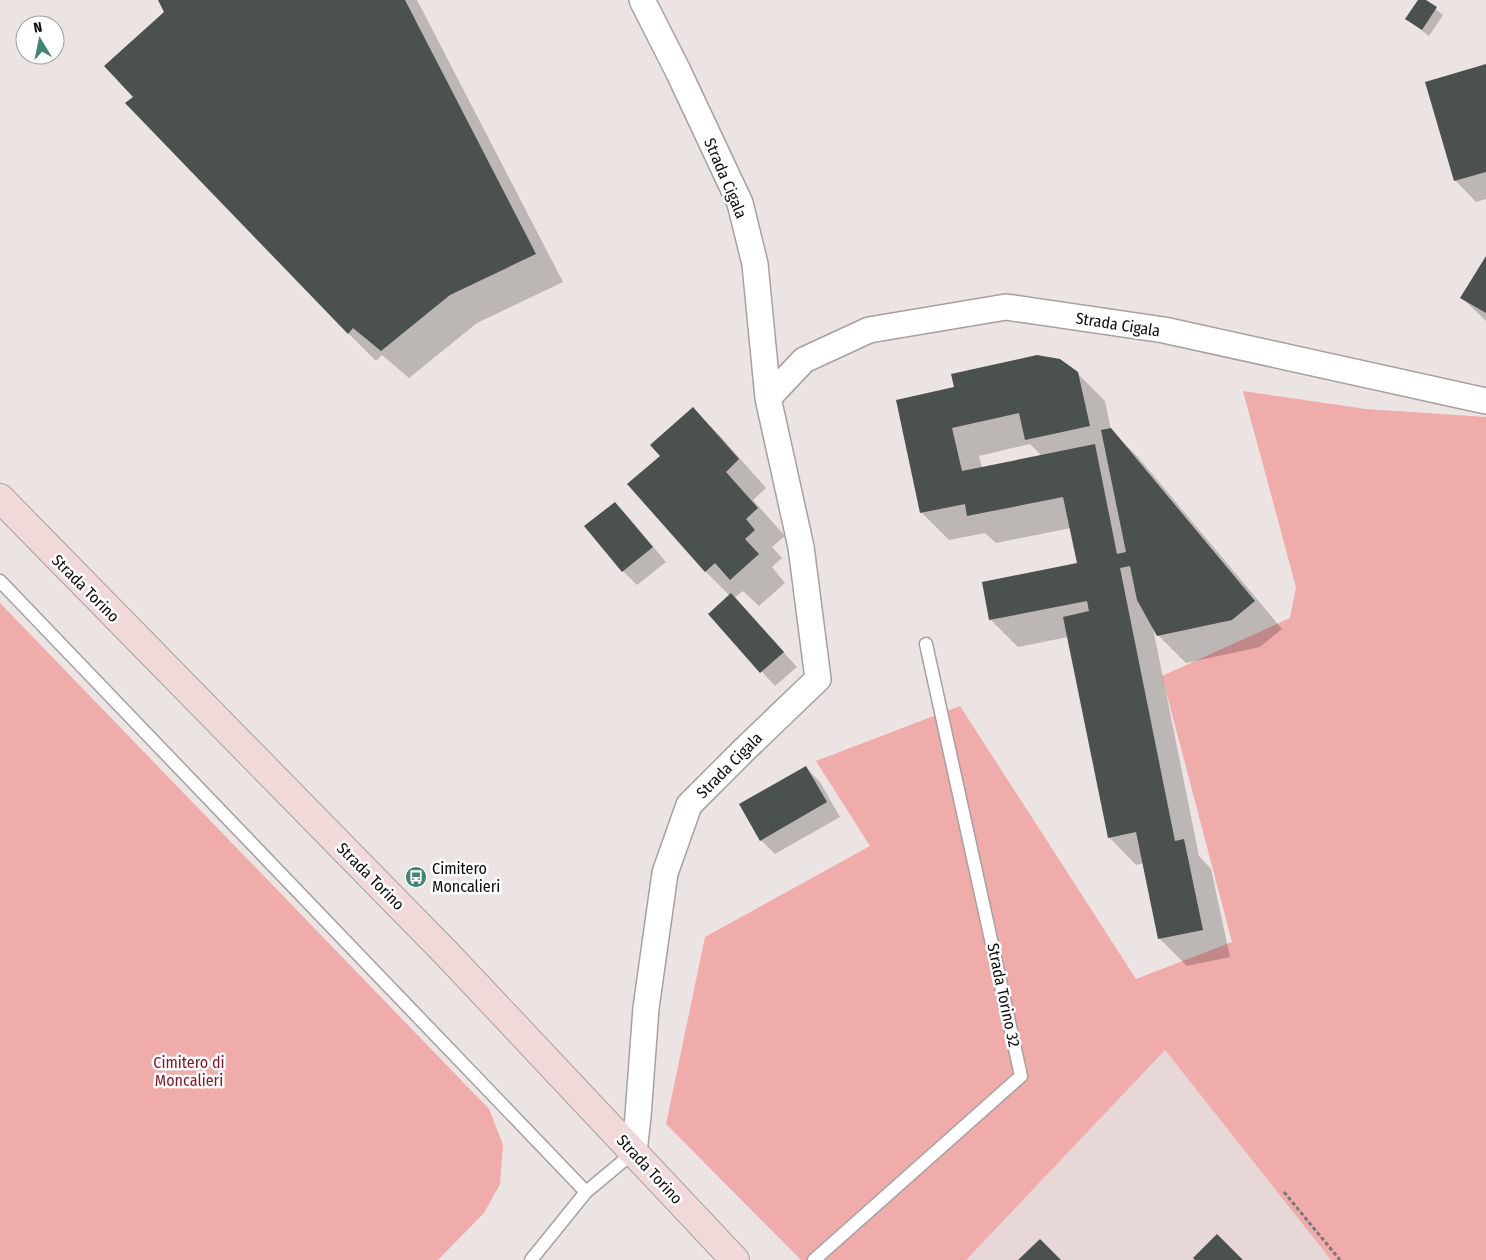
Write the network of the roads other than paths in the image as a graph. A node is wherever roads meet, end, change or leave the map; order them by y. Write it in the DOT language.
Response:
graph roads {
  1 [pos="642,0"];
  2 [pos="768,398"];
  3 [pos="1486,401"];
  4 [pos="0,498"];
  5 [pos="0,581"];
  6 [pos="926,644"];
  7 [pos="634,1152"];
  8 [pos="586,1192"];
  9 [pos="531,1260"];
  10 [pos="735,1260"];
  11 [pos="814,1260"];
  1 -- 2 [label="street, Strada Cigala"];
  2 -- 3 [label="street, Strada Cigala"];
  2 -- 7 [label="street, Strada Cigala"];
  4 -- 7 [label="main road, Strada Torino"];
  5 -- 8 [label="lane"];
  6 -- 11 [label="lane, Strada Torino 32"];
  7 -- 8 [label="lane"];
  7 -- 10 [label="main road, Strada Torino"];
  8 -- 9 [label="lane"];
}
